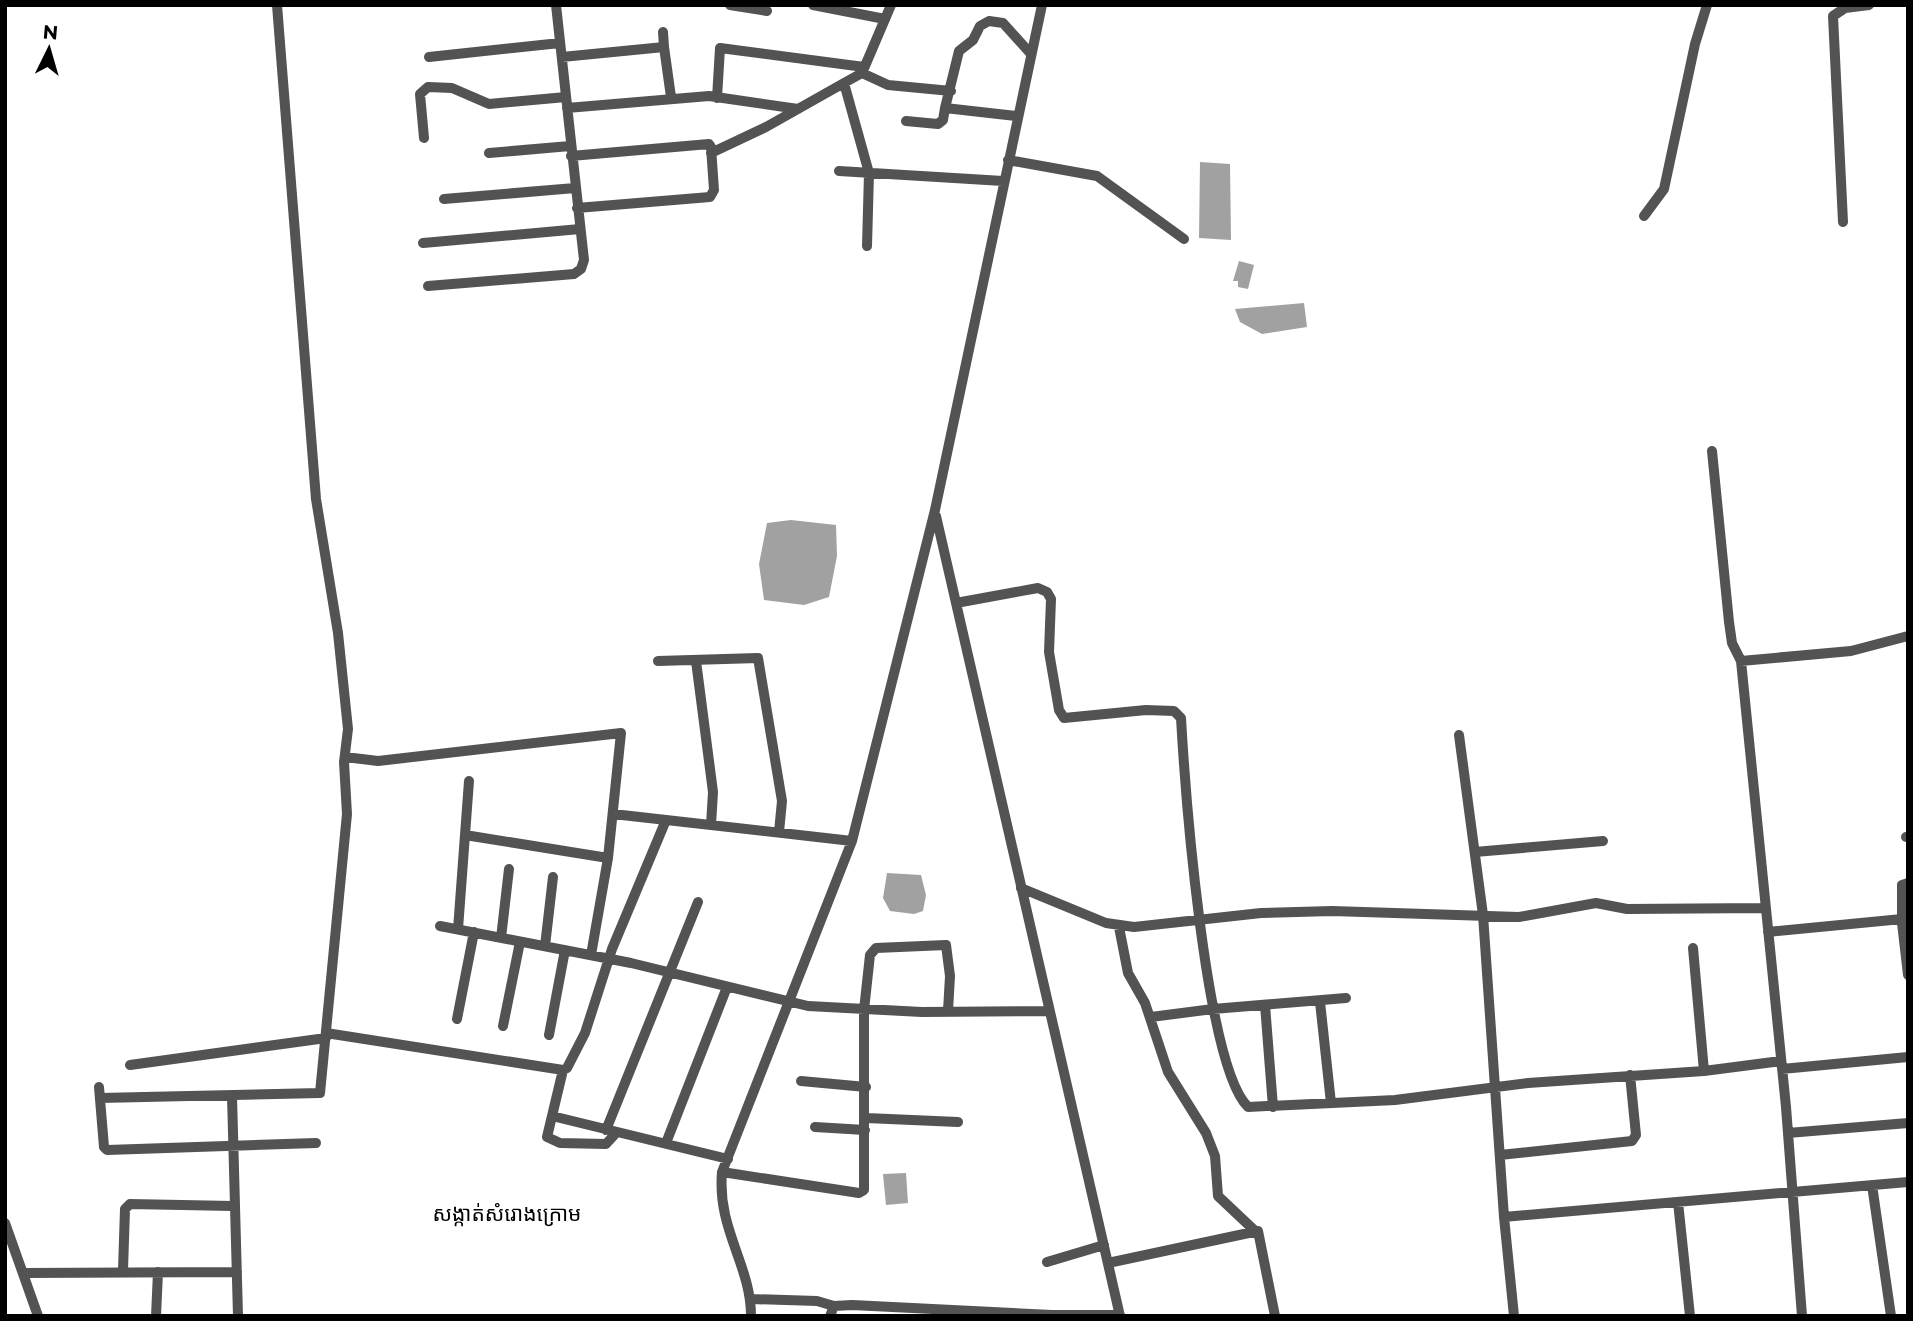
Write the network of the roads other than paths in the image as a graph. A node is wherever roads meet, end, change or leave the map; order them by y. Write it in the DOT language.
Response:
graph roads {
  1 [pos="277,5"];
  2 [pos="556,5"];
  3 [pos="730,5"];
  4 [pos="813,5"];
  5 [pos="891,5"];
  6 [pos="1042,5"];
  7 [pos="1707,5"];
  8 [pos="1869,5"];
  9 [pos="767,11"];
  10 [pos="884,19"];
  11 [pos="663,32"];
  12 [pos="560,43"];
  13 [pos="664,47"];
  14 [pos="1031,54"];
  15 [pos="429,57"];
  16 [pos="562,57"];
  17 [pos="863,70"];
  18 [pos="844,83"];
  19 [pos="951,90"];
  20 [pos="671,97"];
  21 [pos="717,98"];
  22 [pos="566,103"];
  23 [pos="944,108"];
  24 [pos="798,109"];
  25 [pos="1016,116"];
  26 [pos="906,121"];
  27 [pos="424,138"];
  28 [pos="571,151"];
  29 [pos="489,153"];
  30 [pos="711,153"];
  31 [pos="1008,160"];
  32 [pos="839,171"];
  33 [pos="869,173"];
  34 [pos="1003,181"];
  35 [pos="575,188"];
  36 [pos="444,199"];
  37 [pos="577,208"];
  38 [pos="1644,216"];
  39 [pos="1843,222"];
  40 [pos="580,229"];
  41 [pos="1184,239"];
  42 [pos="423,243"];
  43 [pos="867,246"];
  44 [pos="428,286"];
  45 [pos="1712,451"];
  46 [pos="935,510"];
  47 [pos="956,603"];
  48 [pos="1908,636"];
  49 [pos="658,661"];
  50 [pos="696,661"];
  51 [pos="1741,661"];
  52 [pos="1459,734"];
  53 [pos="345,757"];
  54 [pos="469,781"];
  55 [pos="613,814"];
  56 [pos="666,820"];
  57 [pos="711,825"];
  58 [pos="779,832"];
  59 [pos="465,835"];
  60 [pos="852,841"];
  61 [pos="1603,841"];
  62 [pos="1475,852"];
  63 [pos="608,859"];
  64 [pos="509,870"];
  65 [pos="553,877"];
  66 [pos="1908,883"];
  67 [pos="1021,888"];
  68 [pos="698,902"];
  69 [pos="1764,908"];
  70 [pos="1483,915"];
  71 [pos="1904,916"];
  72 [pos="1200,919"];
  73 [pos="440,926"];
  74 [pos="1119,926"];
  75 [pos="458,929"];
  76 [pos="1768,932"];
  77 [pos="474,933"];
  78 [pos="501,938"];
  79 [pos="520,942"];
  80 [pos="545,946"];
  81 [pos="1693,948"];
  82 [pos="565,950"];
  83 [pos="591,955"];
  84 [pos="609,958"];
  85 [pos="668,973"];
  86 [pos="1908,975"];
  87 [pos="726,987"];
  88 [pos="1346,998"];
  89 [pos="791,1002"];
  90 [pos="1320,1002"];
  91 [pos="1265,1006"];
  92 [pos="1213,1009"];
  93 [pos="864,1010"];
  94 [pos="948,1011"];
  95 [pos="1048,1011"];
  96 [pos="1151,1017"];
  97 [pos="457,1019"];
  98 [pos="503,1026"];
  99 [pos="326,1035"];
  100 [pos="549,1035"];
  101 [pos="1908,1058"];
  102 [pos="130,1065"];
  103 [pos="1781,1065"];
  104 [pos="563,1070"];
  105 [pos="1704,1071"];
  106 [pos="1630,1075"];
  107 [pos="801,1082"];
  108 [pos="866,1087"];
  109 [pos="1496,1088"];
  110 [pos="232,1096"];
  111 [pos="1331,1103"];
  112 [pos="1273,1107"];
  113 [pos="552,1115"];
  114 [pos="958,1122"];
  115 [pos="1908,1123"];
  116 [pos="866,1124"];
  117 [pos="815,1127"];
  118 [pos="611,1131"];
  119 [pos="1788,1133"];
  120 [pos="316,1143"];
  121 [pos="666,1143"];
  122 [pos="233,1146"];
  123 [pos="1500,1155"];
  124 [pos="727,1159"];
  125 [pos="722,1172"];
  126 [pos="1908,1182"];
  127 [pos="1872,1185"];
  128 [pos="1793,1192"];
  129 [pos="1678,1202"];
  130 [pos="233,1206"];
  131 [pos="1504,1217"];
  132 [pos="5,1223"];
  133 [pos="1254,1230"];
  134 [pos="1104,1245"];
  135 [pos="1047,1262"];
  136 [pos="1108,1263"];
  137 [pos="123,1270"];
  138 [pos="158,1272"];
  139 [pos="237,1272"];
  140 [pos="24,1273"];
  141 [pos="751,1299"];
  142 [pos="832,1311"];
  143 [pos="909,1311"];
  144 [pos="1120,1315"];
  145 [pos="38,1316"];
  146 [pos="156,1316"];
  147 [pos="238,1316"];
  148 [pos="751,1316"];
  149 [pos="1275,1316"];
  150 [pos="1514,1316"];
  151 [pos="1690,1316"];
  152 [pos="1802,1316"];
  153 [pos="1891,1316"];
  1 -- 53 [label="street"];
  2 -- 12 [label="street"];
  3 -- 9 [label="street"];
  4 -- 10 [label="street"];
  5 -- 10 [label="street"];
  6 -- 14 [label="street"];
  7 -- 38 [label="street"];
  8 -- 39 [label="street"];
  10 -- 17 [label="street"];
  11 -- 13 [label="street"];
  12 -- 15 [label="street"];
  12 -- 16 [label="street"];
  13 -- 16 [label="street"];
  13 -- 20 [label="street"];
  14 -- 19 [label="street"];
  14 -- 25 [label="street"];
  16 -- 22 [label="street"];
  17 -- 18 [label="street"];
  17 -- 19 [label="street"];
  17 -- 21 [label="street"];
  18 -- 24 [label="street"];
  18 -- 33 [label="street"];
  19 -- 23 [label="street"];
  20 -- 21 [label="street"];
  20 -- 22 [label="street"];
  21 -- 24 [label="street"];
  22 -- 27 [label="street"];
  22 -- 28 [label="street"];
  23 -- 25 [label="street"];
  23 -- 26 [label="street"];
  24 -- 30 [label="street"];
  25 -- 31 [label="street"];
  28 -- 29 [label="street"];
  28 -- 30 [label="street"];
  28 -- 35 [label="street"];
  30 -- 37 [label="street"];
  31 -- 34 [label="street"];
  31 -- 41 [label="street"];
  32 -- 33 [label="street"];
  33 -- 34 [label="street"];
  33 -- 43 [label="street"];
  34 -- 46 [label="street"];
  35 -- 36 [label="street"];
  35 -- 37 [label="street"];
  37 -- 40 [label="street"];
  40 -- 42 [label="street"];
  40 -- 44 [label="street"];
  45 -- 51 [label="street"];
  46 -- 47 [label="street"];
  46 -- 60 [label="street"];
  47 -- 67 [label="street"];
  47 -- 72 [label="street"];
  48 -- 51 [label="street"];
  49 -- 50 [label="street"];
  50 -- 57 [label="street"];
  50 -- 58 [label="street"];
  51 -- 69 [label="street"];
  52 -- 62 [label="street"];
  53 -- 55 [label="street"];
  53 -- 99 [label="street"];
  54 -- 59 [label="street"];
  55 -- 56 [label="street"];
  55 -- 63 [label="street"];
  56 -- 57 [label="street"];
  56 -- 84 [label="street"];
  57 -- 58 [label="street"];
  58 -- 60 [label="street"];
  59 -- 63 [label="street"];
  59 -- 75 [label="street"];
  60 -- 89 [label="street"];
  61 -- 62 [label="street"];
  62 -- 70 [label="street"];
  63 -- 83 [label="street"];
  64 -- 78 [label="street"];
  65 -- 80 [label="street"];
  66 -- 71 [label="street"];
  67 -- 74 [label="street"];
  67 -- 95 [label="street"];
  68 -- 85 [label="street"];
  69 -- 70 [label="street"];
  69 -- 76 [label="street"];
  70 -- 72 [label="street"];
  70 -- 109 [label="street"];
  71 -- 76 [label="street"];
  71 -- 86 [label="street"];
  72 -- 74 [label="street"];
  72 -- 92 [label="street"];
  73 -- 75 [label="street"];
  74 -- 96 [label="street"];
  75 -- 77 [label="street"];
  76 -- 103 [label="street"];
  77 -- 78 [label="street"];
  77 -- 97 [label="street"];
  78 -- 79 [label="street"];
  79 -- 80 [label="street"];
  79 -- 98 [label="street"];
  80 -- 82 [label="street"];
  81 -- 105 [label="street"];
  82 -- 83 [label="street"];
  82 -- 100 [label="street"];
  83 -- 84 [label="street"];
  84 -- 85 [label="street"];
  84 -- 104 [label="street"];
  85 -- 87 [label="street"];
  85 -- 118 [label="street"];
  87 -- 89 [label="street"];
  87 -- 121 [label="street"];
  88 -- 90 [label="street"];
  89 -- 93 [label="street"];
  89 -- 124 [label="street"];
  90 -- 91 [label="street"];
  90 -- 111 [label="street"];
  91 -- 92 [label="street"];
  91 -- 112 [label="street"];
  92 -- 96 [label="street"];
  92 -- 112 [label="street"];
  93 -- 94 [label="street"];
  93 -- 94 [label="street"];
  93 -- 108 [label="street"];
  94 -- 95 [label="street"];
  95 -- 134 [label="street"];
  96 -- 133 [label="street"];
  99 -- 102 [label="street"];
  99 -- 104 [label="street"];
  99 -- 110 [label="street"];
  101 -- 103 [label="street"];
  103 -- 105 [label="street"];
  103 -- 119 [label="street"];
  104 -- 113 [label="street"];
  105 -- 106 [label="street"];
  106 -- 109 [label="street"];
  106 -- 123 [label="street"];
  107 -- 108 [label="street"];
  108 -- 116 [label="street"];
  109 -- 111 [label="street"];
  109 -- 123 [label="street"];
  110 -- 122 [label="street"];
  110 -- 122 [label="street"];
  111 -- 112 [label="street"];
  113 -- 118 [label="street"];
  113 -- 118 [label="street"];
  114 -- 116 [label="street"];
  115 -- 119 [label="street"];
  116 -- 117 [label="street"];
  116 -- 125 [label="street"];
  118 -- 121 [label="street"];
  119 -- 128 [label="street"];
  120 -- 122 [label="street"];
  121 -- 124 [label="street"];
  122 -- 130 [label="street"];
  123 -- 131 [label="street"];
  124 -- 125 [label="street"];
  125 -- 141 [label="street"];
  126 -- 127 [label="street"];
  127 -- 128 [label="street"];
  127 -- 153 [label="street"];
  128 -- 129 [label="street"];
  128 -- 152 [label="street"];
  129 -- 131 [label="street"];
  129 -- 151 [label="street"];
  130 -- 137 [label="street"];
  130 -- 139 [label="street"];
  131 -- 150 [label="street"];
  132 -- 140 [label="street"];
  133 -- 136 [label="street"];
  133 -- 149 [label="street"];
  134 -- 135 [label="street"];
  134 -- 136 [label="street"];
  136 -- 144 [label="street"];
  137 -- 138 [label="street"];
  137 -- 140 [label="street"];
  138 -- 139 [label="street"];
  138 -- 146 [label="street"];
  139 -- 147 [label="street"];
  140 -- 145 [label="street"];
  141 -- 142 [label="street"];
  141 -- 148 [label="street"];
  142 -- 143 [label="street"];
  143 -- 144 [label="street"];
}
